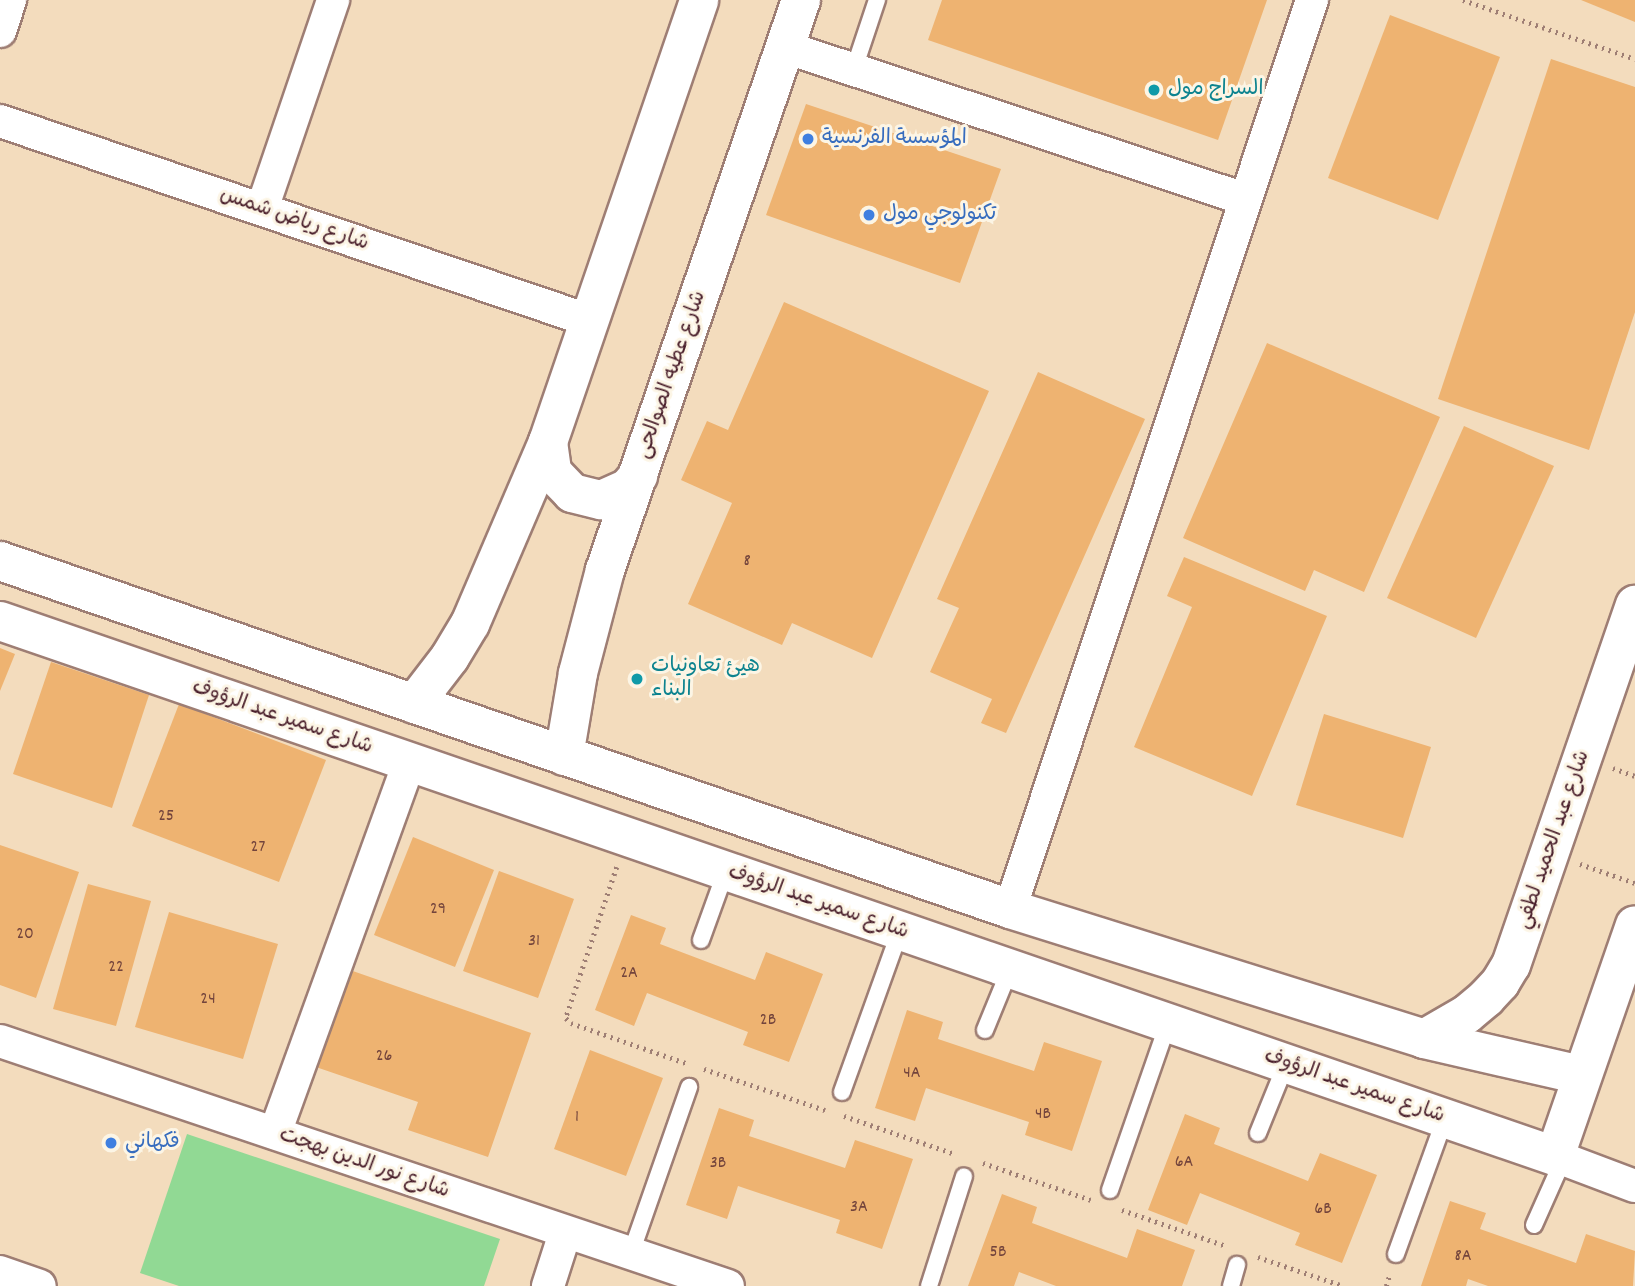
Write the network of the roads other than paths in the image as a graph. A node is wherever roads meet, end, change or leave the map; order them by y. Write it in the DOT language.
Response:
graph roads {
  1 [pos="10,0"];
  2 [pos="333,0"];
  3 [pos="699,0"];
  4 [pos="801,0"];
  5 [pos="877,0"];
  6 [pos="1312,0"];
  7 [pos="0,31"];
  8 [pos="785,47"];
  9 [pos="854,69"];
  10 [pos="0,121"];
  11 [pos="1244,199"];
  12 [pos="262,209"];
  13 [pos="588,320"];
  14 [pos="548,442"];
  15 [pos="638,476"];
  16 [pos="0,561"];
  17 [pos="1635,606"];
  18 [pos="0,621"];
  19 [pos="414,704"];
  20 [pos="564,756"];
  21 [pos="409,762"];
  22 [pos="726,872"];
  23 [pos="1010,909"];
  24 [pos="1635,925"];
  25 [pos="900,931"];
  26 [pos="701,940"];
  27 [pos="1010,969"];
  28 [pos="1168,1023"];
  29 [pos="985,1030"];
  30 [pos="1424,1040"];
  31 [pos="0,1041"];
  32 [pos="1286,1064"];
  33 [pos="1581,1075"];
  34 [pos="689,1087"];
  35 [pos="842,1092"];
  36 [pos="1445,1119"];
  37 [pos="275,1133"];
  38 [pos="1258,1133"];
  39 [pos="1559,1158"];
  40 [pos="964,1176"];
  41 [pos="1635,1186"];
  42 [pos="1107,1197"];
  43 [pos="1534,1225"];
  44 [pos="565,1233"];
  45 [pos="631,1253"];
  46 [pos="1396,1254"];
  47 [pos="1237,1265"];
  48 [pos="0,1272"];
  49 [pos="40,1286"];
  50 [pos="548,1286"];
  51 [pos="728,1286"];
  52 [pos="929,1286"];
  53 [pos="1231,1286"];
  1 -- 7 [label="street"];
  2 -- 12 [label="street"];
  3 -- 13 [label="street"];
  4 -- 8 [label="street, شارع عطيه الصوالحى"];
  5 -- 9 [label="lane"];
  6 -- 11 [label="street"];
  8 -- 9 [label="street"];
  8 -- 15 [label="street, شارع عطيه الصوالحى"];
  9 -- 11 [label="street"];
  10 -- 12 [label="street, شارع رياض شمس"];
  11 -- 23 [label="street"];
  12 -- 13 [label="street, شارع رياض شمس"];
  13 -- 14 [label="street"];
  14 -- 15 [label="street"];
  14 -- 19 [label="street"];
  15 -- 20 [label="street, شارع عطيه الصوالحى"];
  16 -- 19 [label="street"];
  17 -- 30 [label="street, شارع عبد الحميد لطفي"];
  18 -- 21 [label="street, شارع سمير عبد الرؤوف"];
  19 -- 20 [label="street"];
  20 -- 23 [label="street"];
  21 -- 22 [label="street, شارع سمير عبد الرؤوف"];
  21 -- 37 [label="street"];
  22 -- 25 [label="street, شارع سمير عبد الرؤوف"];
  22 -- 26 [label="lane"];
  23 -- 30 [label="street"];
  24 -- 33 [label="street"];
  25 -- 27 [label="street, شارع سمير عبد الرؤوف"];
  25 -- 35 [label="lane"];
  27 -- 28 [label="street, شارع سمير عبد الرؤوف"];
  27 -- 29 [label="lane"];
  28 -- 32 [label="street, شارع سمير عبد الرؤوف"];
  28 -- 42 [label="lane"];
  30 -- 33 [label="street"];
  31 -- 37 [label="street, شارع نور الدين بهجت"];
  32 -- 36 [label="street, شارع سمير عبد الرؤوف"];
  32 -- 38 [label="lane"];
  33 -- 39 [label="street"];
  34 -- 45 [label="lane"];
  36 -- 39 [label="street, شارع سمير عبد الرؤوف"];
  36 -- 46 [label="lane"];
  37 -- 44 [label="street, شارع نور الدين بهجت"];
  39 -- 41 [label="street, شارع سمير عبد الرؤوف"];
  39 -- 43 [label="lane"];
  40 -- 52 [label="lane"];
  44 -- 45 [label="street, شارع نور الدين بهجت"];
  44 -- 50 [label="street"];
  45 -- 51 [label="street, شارع نور الدين بهجت"];
  47 -- 53 [label="lane"];
  48 -- 49 [label="street"];
}
